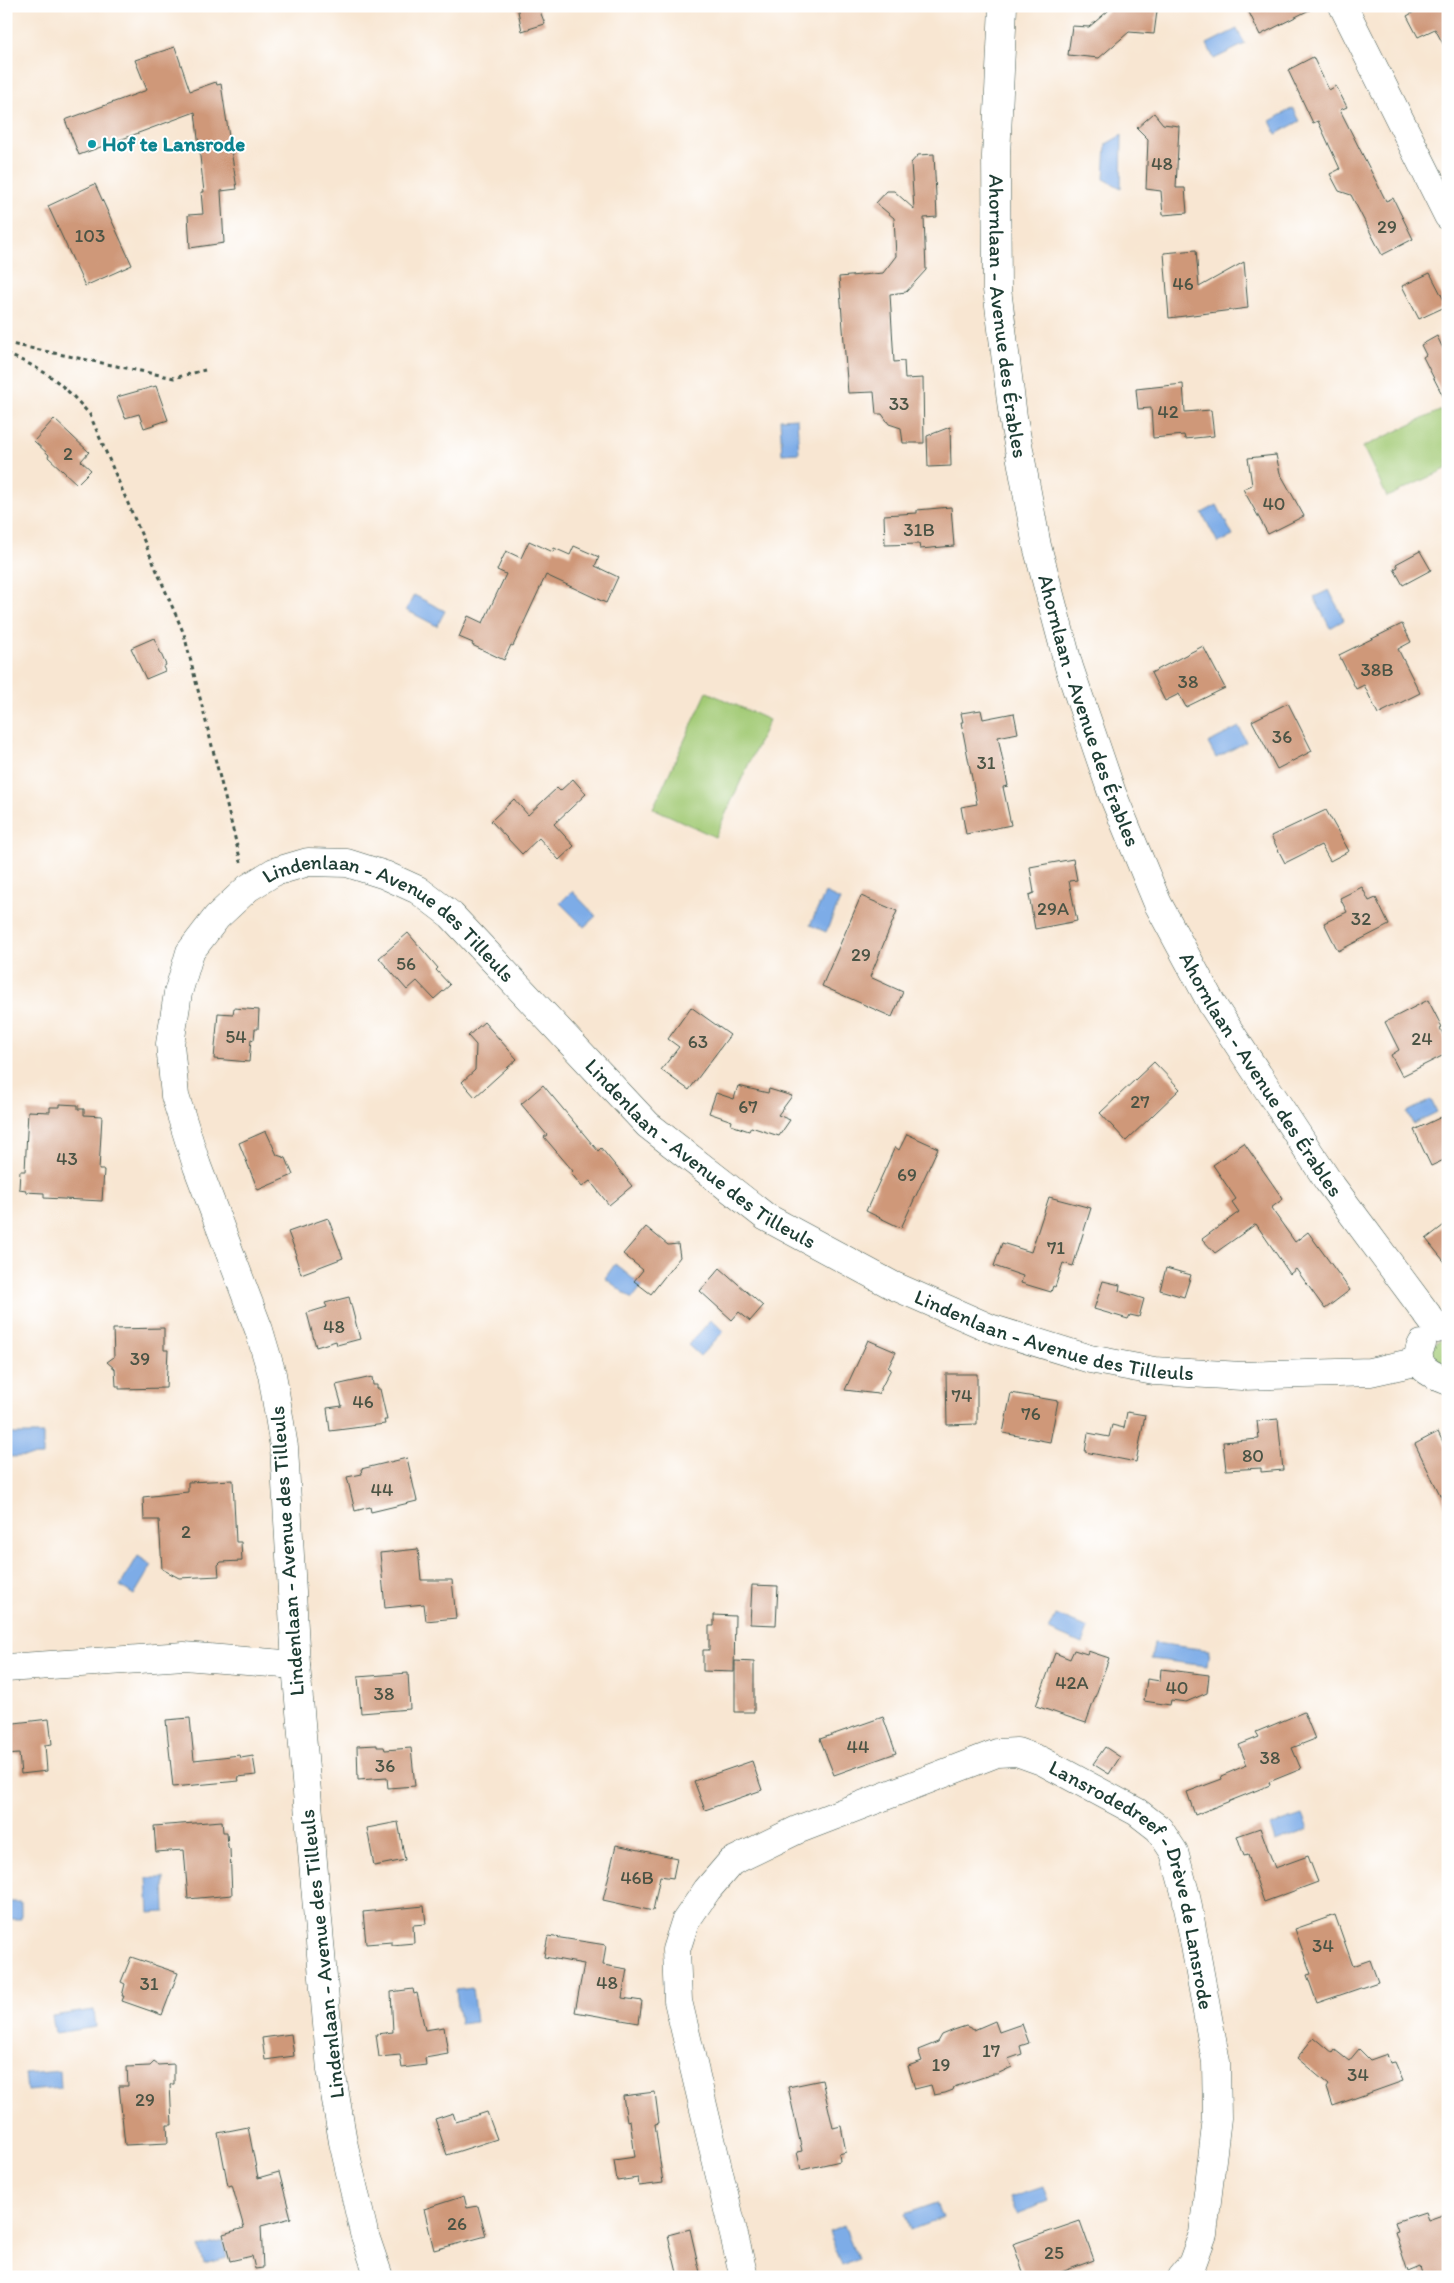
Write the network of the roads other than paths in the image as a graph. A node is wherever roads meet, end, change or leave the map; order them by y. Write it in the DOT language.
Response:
graph roads {
  1 [pos="1003,6"];
  2 [pos="1343,6"];
  3 [pos="1448,216"];
  4 [pos="1443,1329"];
  5 [pos="1420,1361"];
  6 [pos="1447,1380"];
  7 [pos="296,1665"];
  8 [pos="6,1668"];
  9 [pos="379,2277"];
  10 [pos="744,2277"];
  11 [pos="1181,2277"];
  1 -- 4 [label="street, Ahornlaan - Avenue des Érables"];
  2 -- 3 [label="street"];
  4 -- 5 [label="street, Ahornlaan - Avenue des Érables"];
  5 -- 6 [label="street"];
  5 -- 7 [label="street, Lindenlaan - Avenue des Tilleuls"];
  7 -- 8 [label="street"];
  7 -- 9 [label="street, Lindenlaan - Avenue des Tilleuls"];
  10 -- 11 [label="street, Lansrodedreef - Drève de Lansrode"];
}
